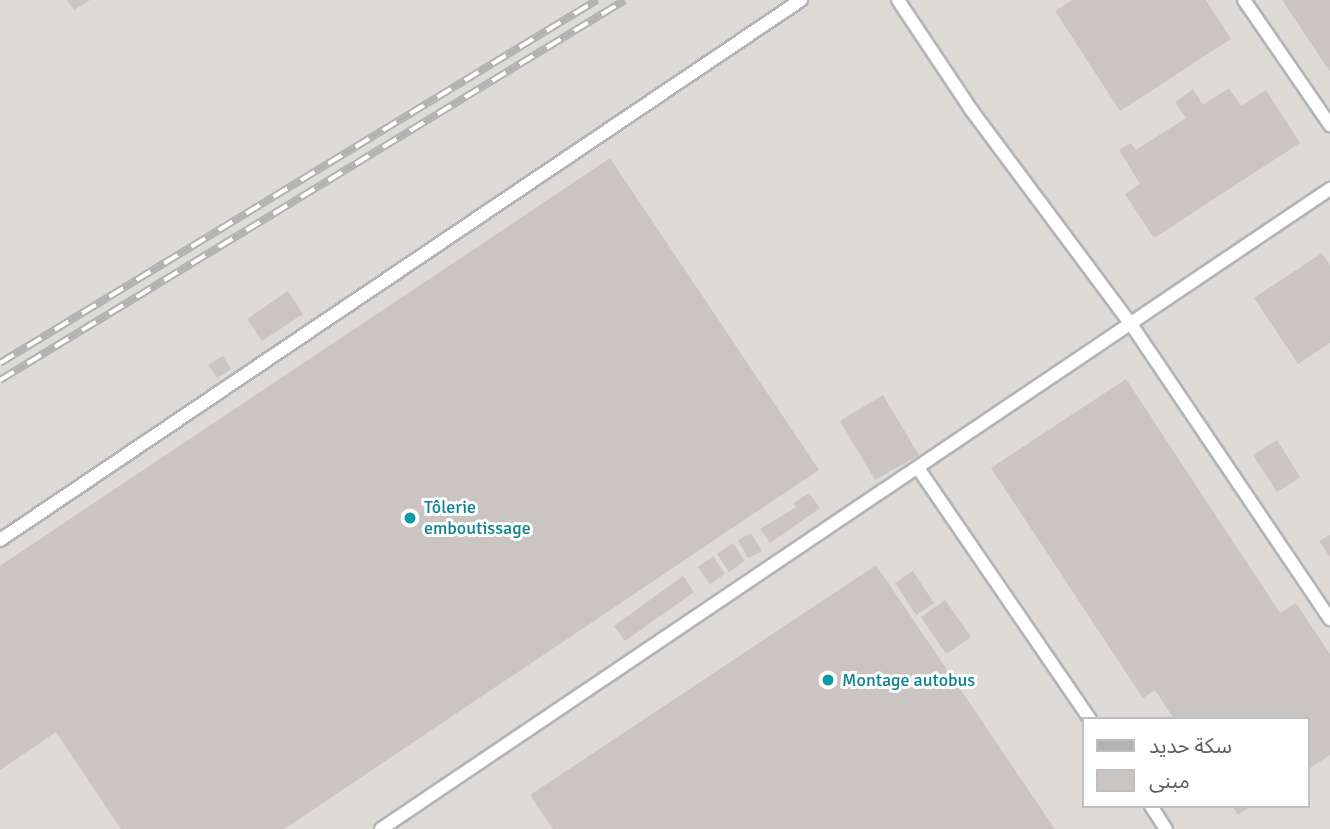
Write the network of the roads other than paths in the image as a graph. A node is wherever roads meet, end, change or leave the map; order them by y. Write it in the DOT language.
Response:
graph roads {
  1 [pos="802,0"];
  2 [pos="898,0"];
  3 [pos="1244,0"];
  4 [pos="1330,125"];
  5 [pos="1330,189"];
  6 [pos="1131,324"];
  7 [pos="918,468"];
  8 [pos="0,540"];
  9 [pos="1330,619"];
  10 [pos="1089,717"];
  11 [pos="1152,808"];
  12 [pos="381,829"];
  13 [pos="1166,829"];
  1 -- 8 [label="lane"];
  2 -- 6 [label="lane"];
  3 -- 4 [label="lane"];
  5 -- 6 [label="lane"];
  6 -- 7 [label="lane"];
  6 -- 9 [label="lane"];
  7 -- 10 [label="lane"];
  7 -- 12 [label="lane"];
  11 -- 13 [label="lane"];
}
